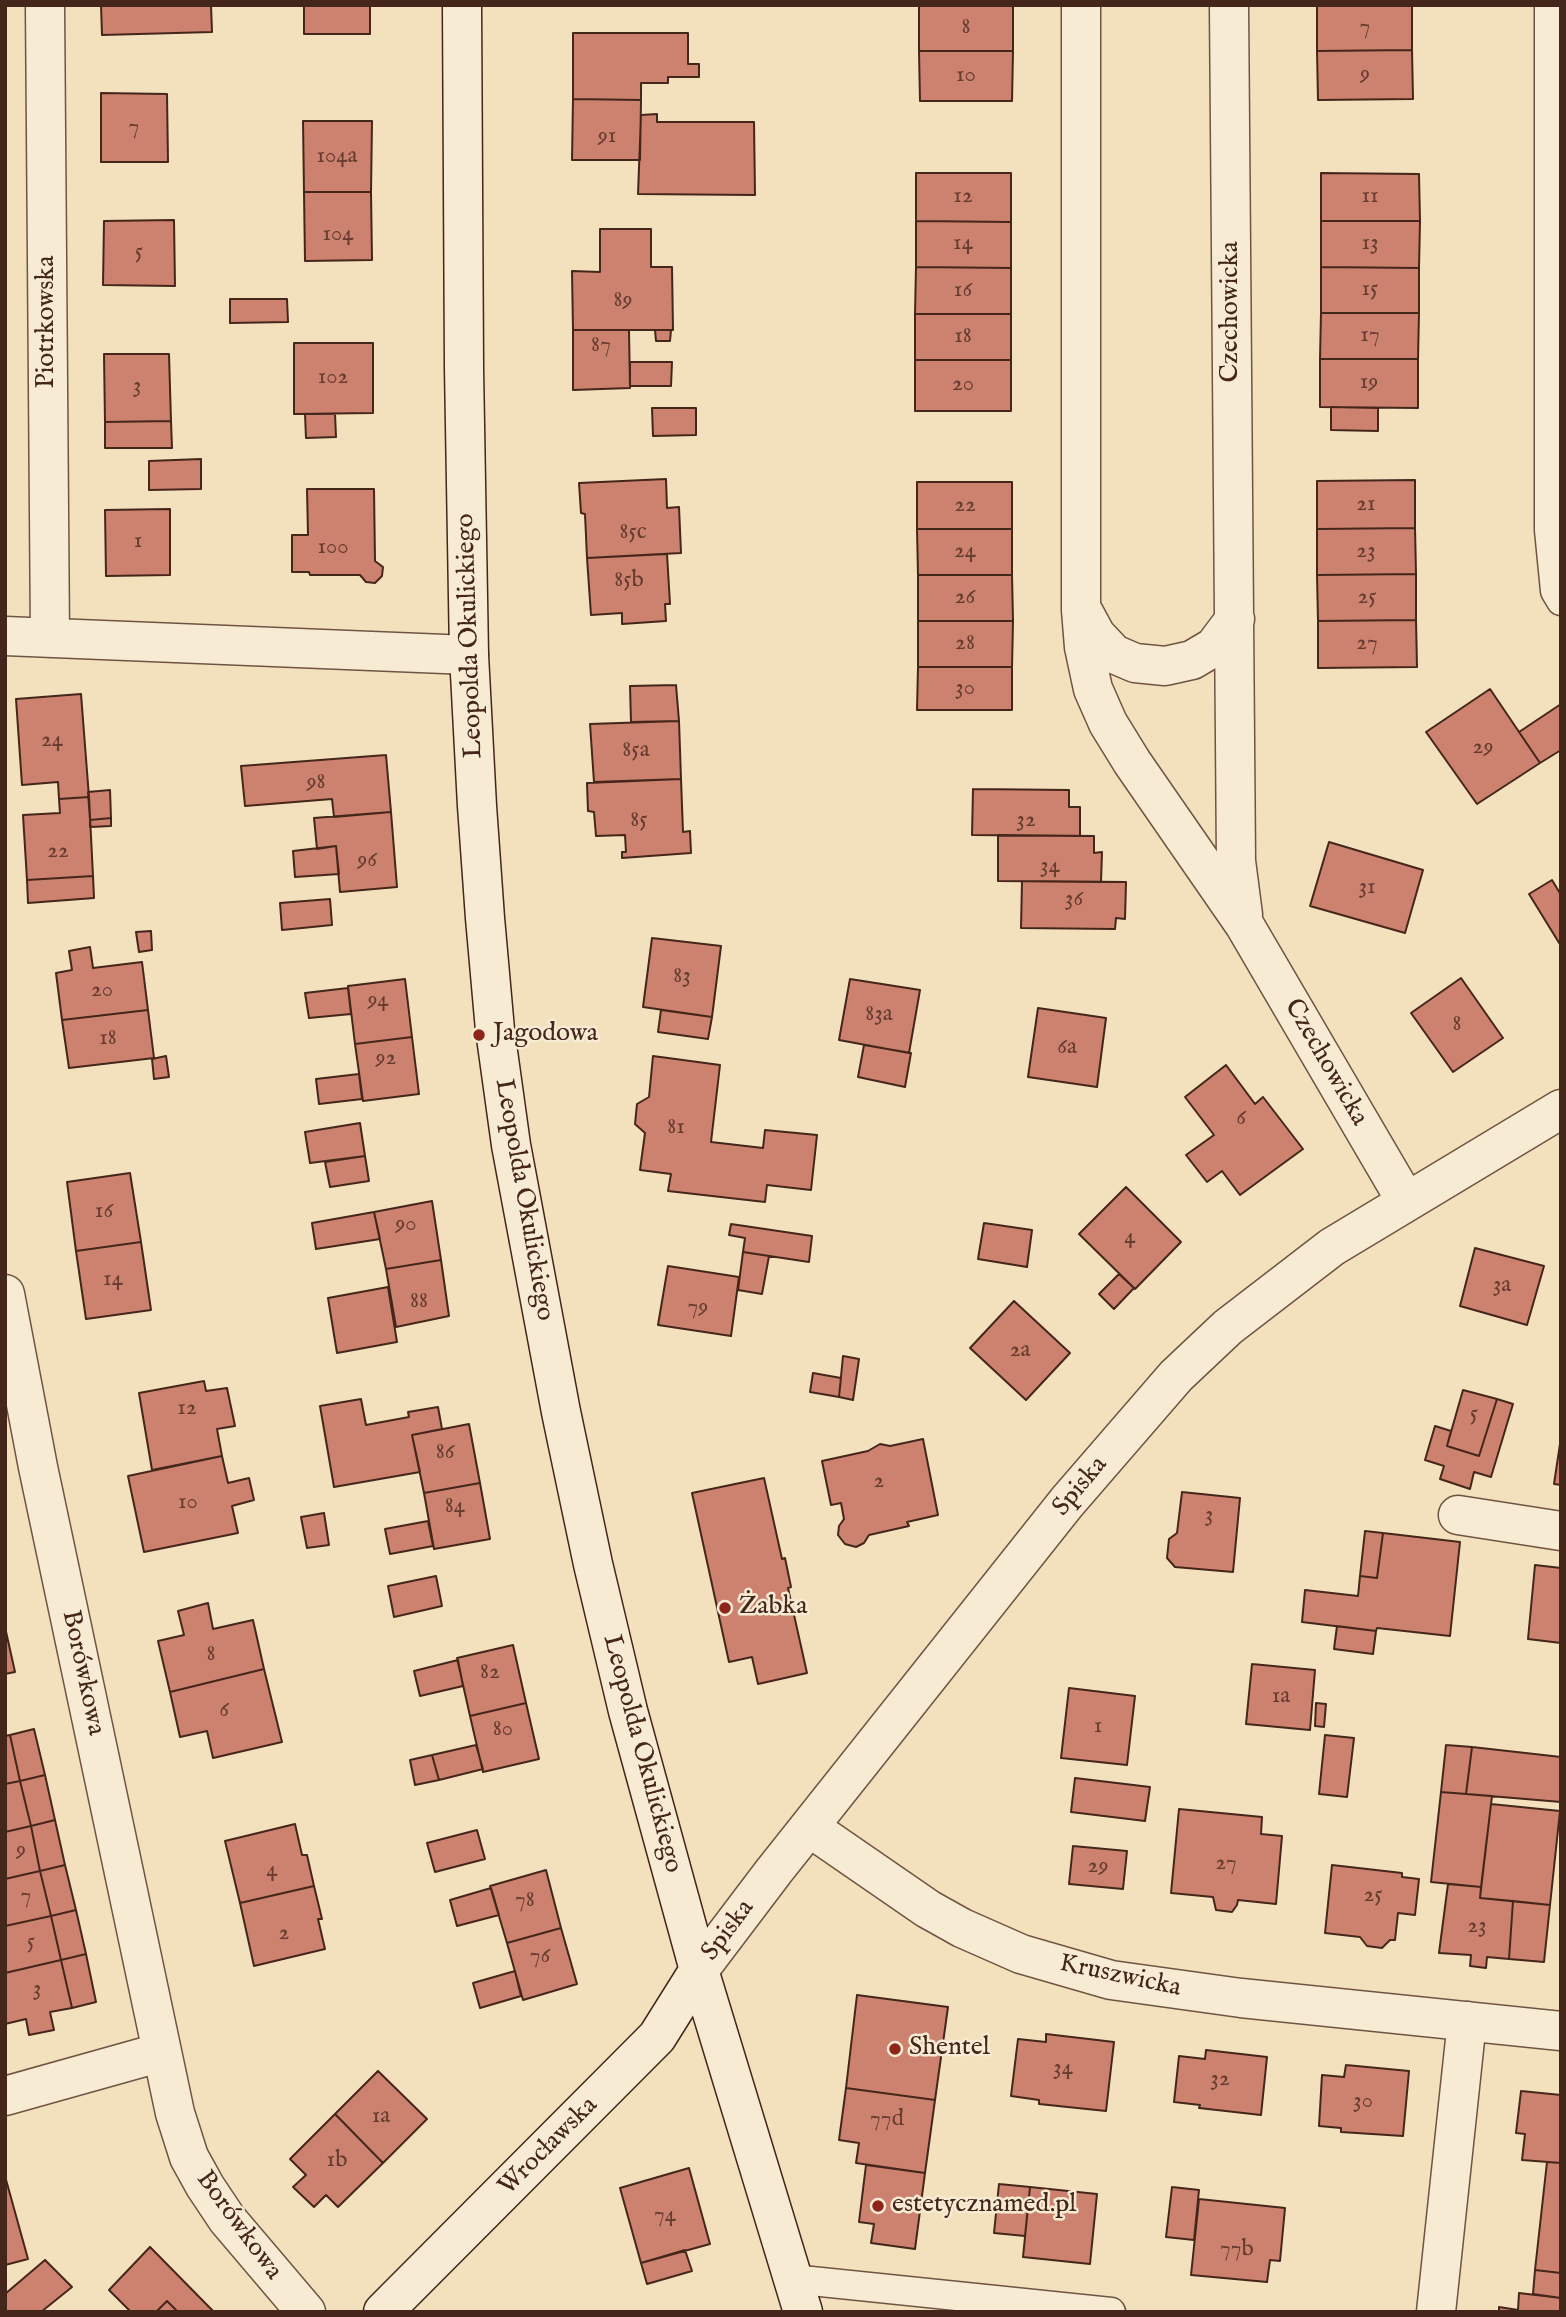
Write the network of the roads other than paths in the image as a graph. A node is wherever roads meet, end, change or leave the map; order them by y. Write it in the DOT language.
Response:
graph roads {
  1 [pos="45,5"];
  2 [pos="462,5"];
  3 [pos="1081,5"];
  4 [pos="1229,5"];
  5 [pos="1549,5"];
  6 [pos="1561,601"];
  7 [pos="1082,610"];
  8 [pos="1235,619"];
  9 [pos="5,636"];
  10 [pos="50,638"];
  11 [pos="469,655"];
  12 [pos="1244,924"];
  13 [pos="1561,1109"];
  14 [pos="1406,1201"];
  15 [pos="5,1294"];
  16 [pos="1458,1516"];
  17 [pos="1561,1531"];
  18 [pos="809,1827"];
  19 [pos="699,1969"];
  20 [pos="1467,2021"];
  21 [pos="1561,2031"];
  22 [pos="162,2052"];
  23 [pos="5,2096"];
  24 [pos="798,2295"];
  25 [pos="306,2312"];
  26 [pos="383,2312"];
  27 [pos="1111,2312"];
  28 [pos="1436,2312"];
  1 -- 10 [label="street, Piotrkowska"];
  2 -- 11 [label="street, Leopolda Okulickiego"];
  3 -- 7 [label="street, Czechowicka"];
  4 -- 8 [label="street, Czechowicka"];
  5 -- 6 [label="lane"];
  7 -- 8 [label="street"];
  7 -- 12 [label="street, Czechowicka"];
  8 -- 12 [label="street, Czechowicka"];
  9 -- 10 [label="street"];
  10 -- 11 [label="street"];
  11 -- 19 [label="street, Leopolda Okulickiego"];
  12 -- 14 [label="street, Czechowicka"];
  13 -- 14 [label="street, Spiska"];
  14 -- 18 [label="street, Spiska"];
  15 -- 22 [label="street, Borówkowa"];
  16 -- 17 [label="street"];
  18 -- 19 [label="street, Spiska"];
  18 -- 20 [label="street, Kruszwicka"];
  19 -- 24 [label="street, Leopolda Okulickiego"];
  19 -- 26 [label="street, Wrocławska"];
  20 -- 21 [label="street, Kruszwicka"];
  20 -- 28 [label="street"];
  22 -- 23 [label="street"];
  22 -- 25 [label="street, Borówkowa"];
  24 -- 27 [label="lane, Leopolda Okulickiego"];
}
